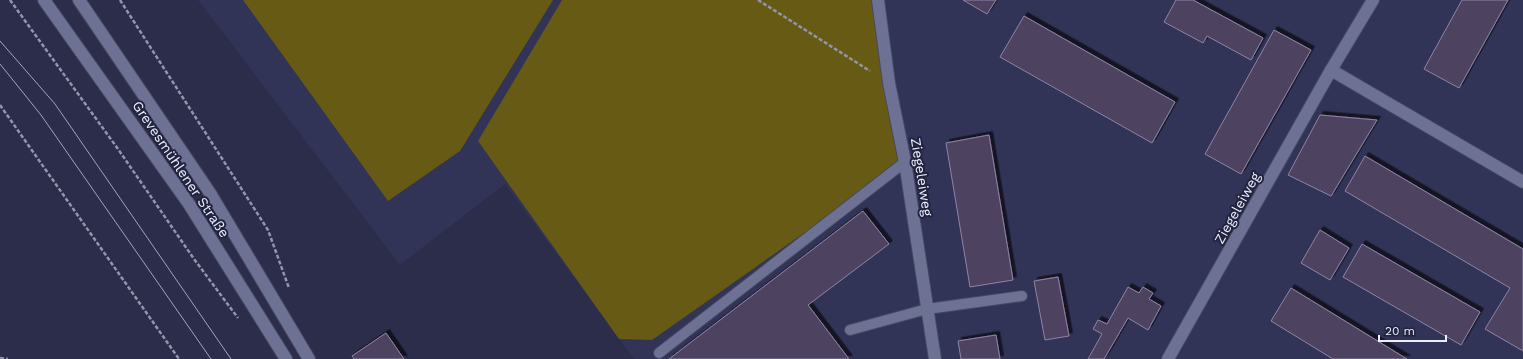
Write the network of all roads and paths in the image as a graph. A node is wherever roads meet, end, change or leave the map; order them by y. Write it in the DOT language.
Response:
graph roads {
  1 [pos="10,0"];
  2 [pos="44,0"];
  3 [pos="79,0"];
  4 [pos="120,0"];
  5 [pos="758,0"];
  6 [pos="878,0"];
  7 [pos="1373,0"];
  8 [pos="1331,70"];
  9 [pos="889,83"];
  10 [pos="0,105"];
  11 [pos="905,162"];
  12 [pos="1523,182"];
  13 [pos="291,294"];
  14 [pos="1022,296"];
  15 [pos="927,309"];
  16 [pos="240,322"];
  17 [pos="850,330"];
  18 [pos="659,353"];
  19 [pos="0,358"];
  20 [pos="8,359"];
  21 [pos="179,359"];
  22 [pos="286,359"];
  23 [pos="310,359"];
  24 [pos="936,359"];
  25 [pos="1168,359"];
  1 -- 16 [label="path"];
  2 -- 22 [label="street, Grevesmühlener Straße"];
  3 -- 23 [label="street, Grevesmühlener Straße"];
  4 -- 13 [label="path"];
  5 -- 9 [label="path"];
  6 -- 9 [label="street, Ziegeleiweg"];
  7 -- 8 [label="street, Ziegeleiweg"];
  8 -- 12 [label="street"];
  8 -- 25 [label="street, Ziegeleiweg"];
  9 -- 11 [label="street, Ziegeleiweg"];
  10 -- 21 [label="path"];
  11 -- 15 [label="street, Ziegeleiweg"];
  11 -- 18 [label="lane"];
  14 -- 15 [label="lane"];
  15 -- 17 [label="lane"];
  15 -- 24 [label="street, Ziegeleiweg"];
  19 -- 20 [label="path"];
}
